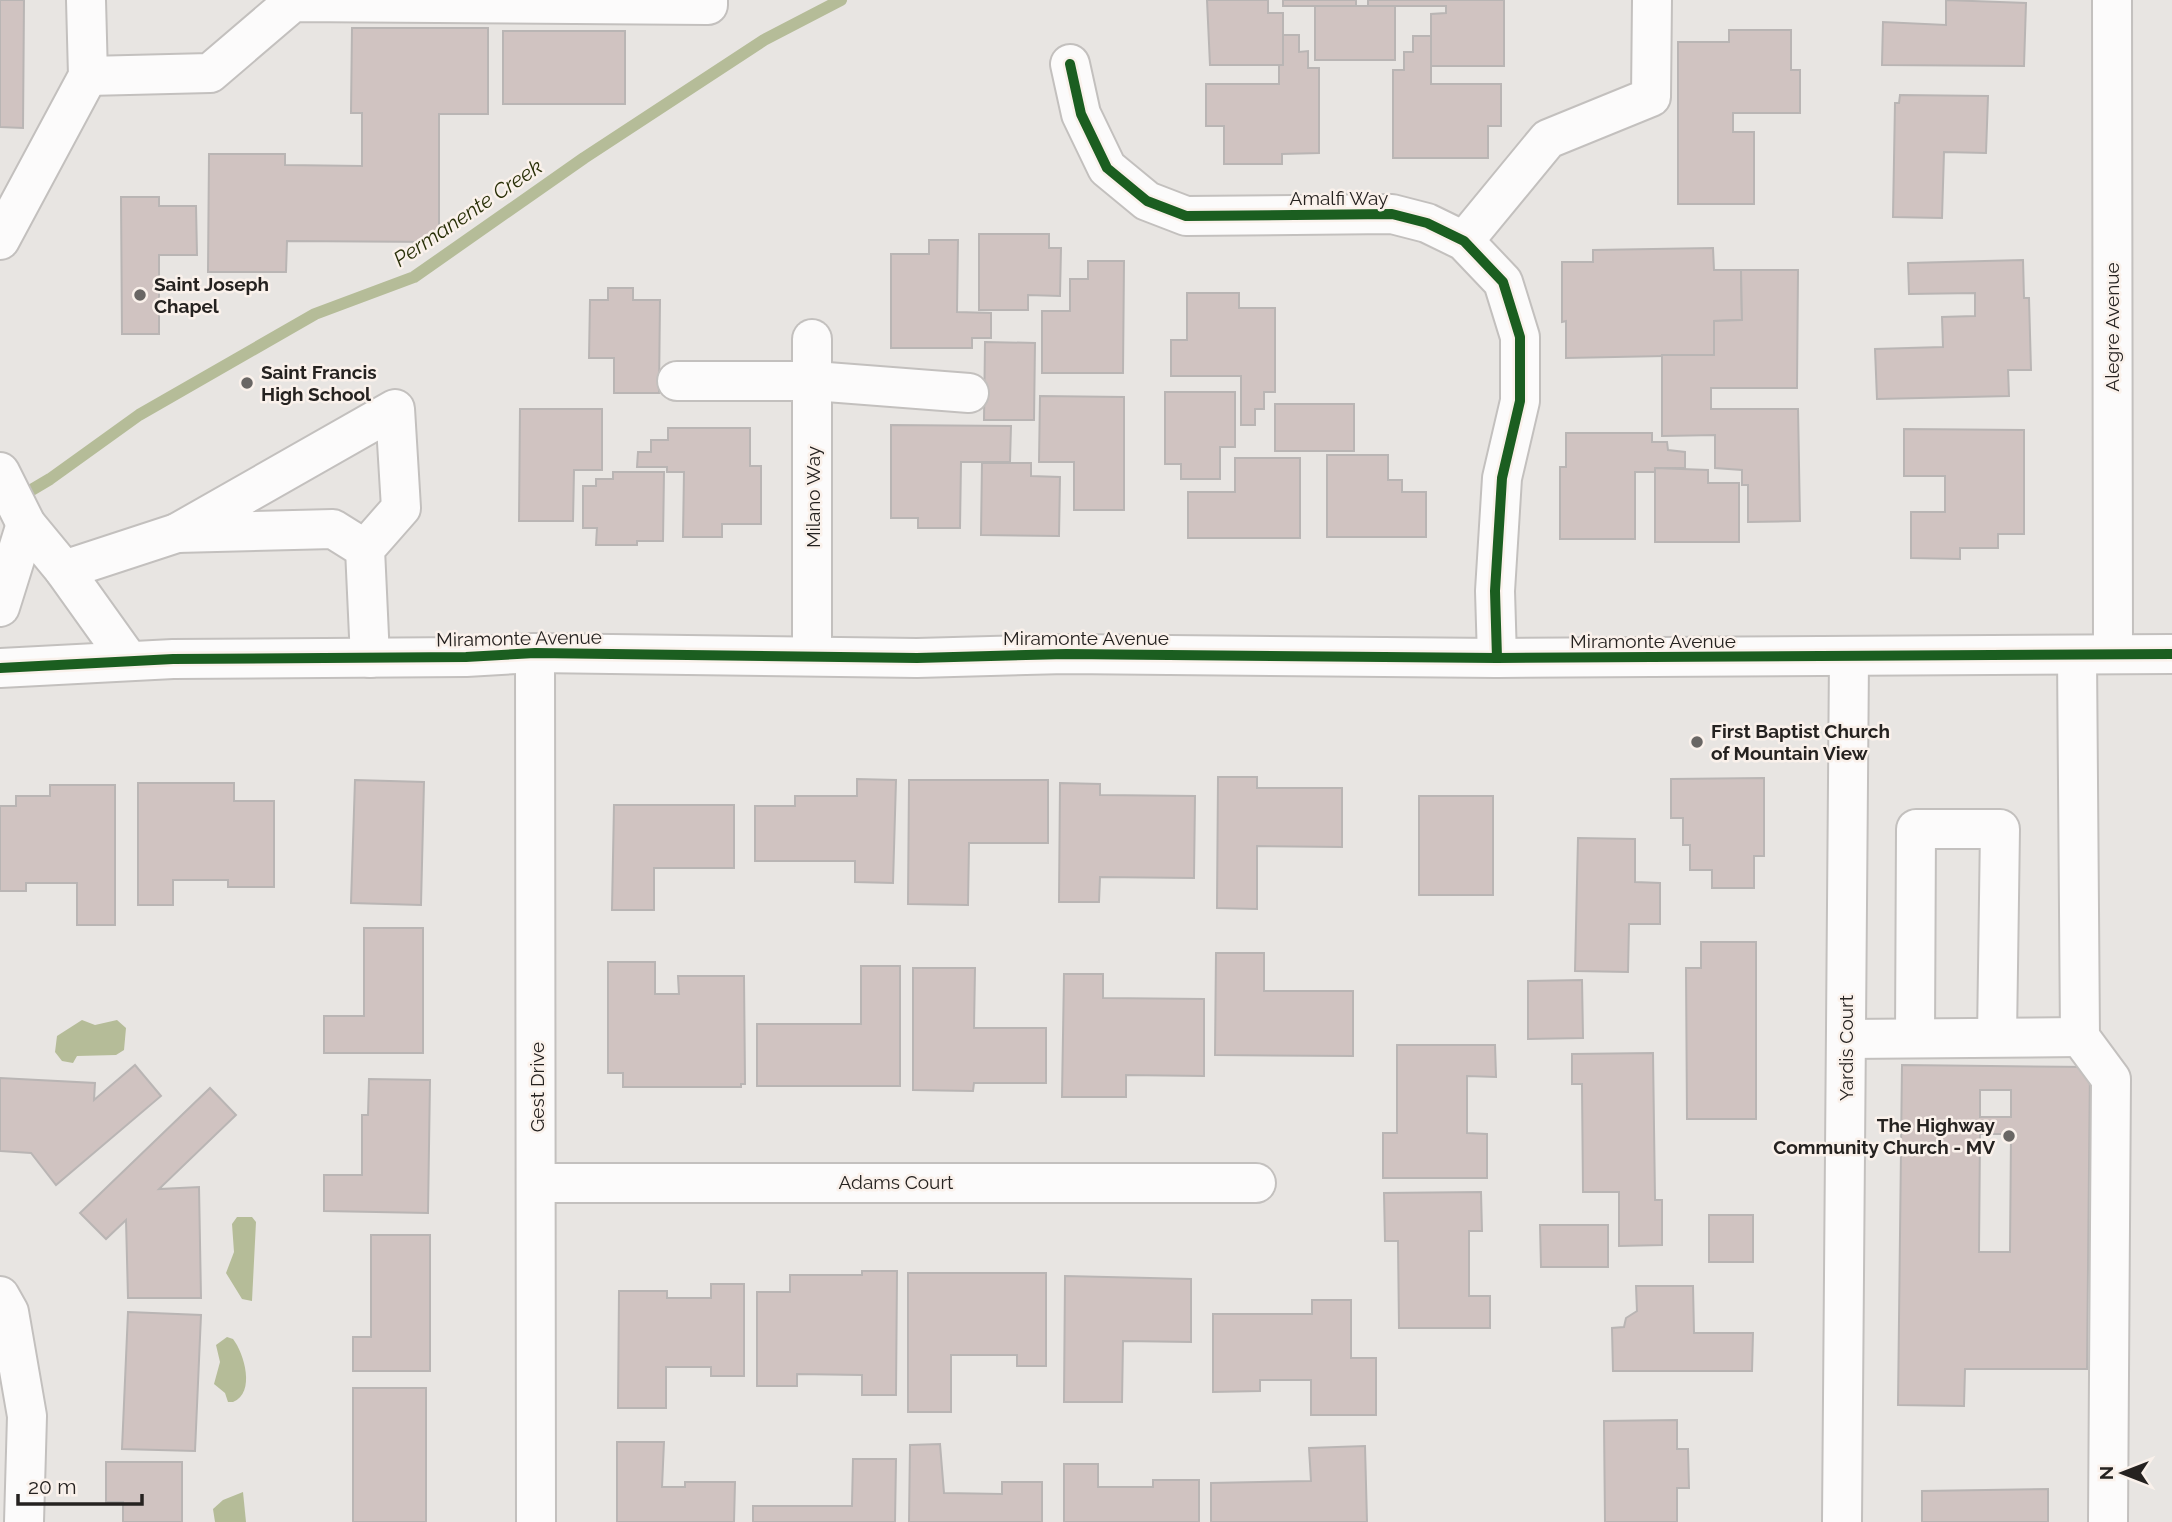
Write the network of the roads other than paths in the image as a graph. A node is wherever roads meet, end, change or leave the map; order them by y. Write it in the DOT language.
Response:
graph roads {
  1 [pos="86,0"];
  2 [pos="708,0"];
  3 [pos="1652,0"];
  4 [pos="2112,0"];
  5 [pos="293,1"];
  6 [pos="1070,64"];
  7 [pos="88,76"];
  8 [pos="0,240"];
  9 [pos="1464,241"];
  10 [pos="812,339"];
  11 [pos="677,381"];
  12 [pos="814,381"];
  13 [pos="969,393"];
  14 [pos="13,499"];
  15 [pos="177,533"];
  16 [pos="365,549"];
  17 [pos="64,570"];
  18 [pos="0,607"];
  19 [pos="535,653"];
  20 [pos="2172,654"];
  21 [pos="2095,655"];
  22 [pos="812,656"];
  23 [pos="370,658"];
  24 [pos="1497,658"];
  25 [pos="1849,658"];
  26 [pos="129,661"];
  27 [pos="0,668"];
  28 [pos="1997,1037"];
  29 [pos="2080,1037"];
  30 [pos="1915,1038"];
  31 [pos="1846,1039"];
  32 [pos="537,1183"];
  33 [pos="1256,1183"];
  34 [pos="0,1296"];
  35 [pos="24,1522"];
  36 [pos="536,1522"];
  37 [pos="1842,1522"];
  38 [pos="2108,1522"];
  1 -- 7 [label="street"];
  2 -- 5 [label="street"];
  3 -- 9 [label="street"];
  4 -- 21 [label="street, Alegre Avenue"];
  5 -- 7 [label="street"];
  6 -- 9 [label="street, Amalfi Way"];
  7 -- 8 [label="street"];
  9 -- 24 [label="street, Amalfi Way"];
  10 -- 12 [label="street, Milano Way"];
  11 -- 12 [label="street"];
  12 -- 13 [label="street"];
  12 -- 22 [label="street, Milano Way"];
  14 -- 17 [label="street"];
  14 -- 18 [label="street"];
  15 -- 16 [label="street"];
  15 -- 16 [label="street"];
  15 -- 17 [label="street"];
  16 -- 23 [label="street"];
  17 -- 26 [label="street"];
  19 -- 22 [label="street, Miramonte Avenue"];
  19 -- 23 [label="street, Miramonte Avenue"];
  19 -- 32 [label="street, Gest Drive"];
  20 -- 21 [label="street, Miramonte Avenue"];
  21 -- 25 [label="street, Miramonte Avenue"];
  21 -- 29 [label="street, Alegre Avenue"];
  22 -- 24 [label="street, Miramonte Avenue"];
  23 -- 26 [label="street, Miramonte Avenue"];
  24 -- 25 [label="street, Miramonte Avenue"];
  25 -- 31 [label="street, Yardis Court"];
  26 -- 27 [label="street, Miramonte Avenue"];
  28 -- 29 [label="street"];
  28 -- 30 [label="street"];
  28 -- 30 [label="street"];
  29 -- 38 [label="street"];
  30 -- 31 [label="street"];
  31 -- 37 [label="street, Yardis Court"];
  32 -- 33 [label="street, Adams Court"];
  32 -- 36 [label="street, Gest Drive"];
  34 -- 35 [label="street"];
}
